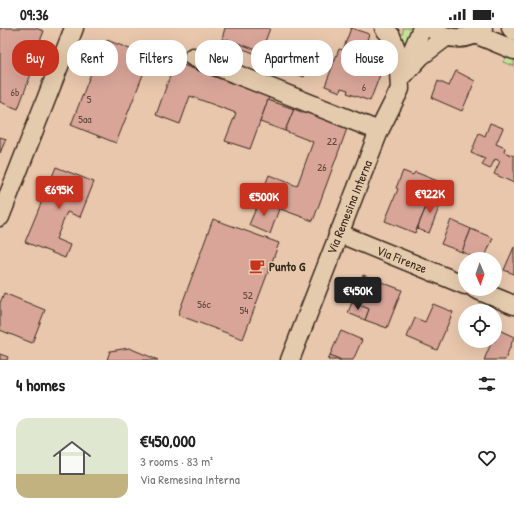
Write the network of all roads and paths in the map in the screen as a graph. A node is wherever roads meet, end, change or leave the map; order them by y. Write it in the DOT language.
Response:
graph roads {
  1 [pos="74,28"];
  2 [pos="384,28"];
  3 [pos="422,28"];
  4 [pos="511,28"];
  5 [pos="479,31"];
  6 [pos="514,31"];
  7 [pos="439,32"];
  8 [pos="514,50"];
  9 [pos="193,57"];
  10 [pos="401,78"];
  11 [pos="379,131"];
  12 [pos="0,217"];
  13 [pos="338,233"];
  14 [pos="458,282"];
  15 [pos="492,296"];
  16 [pos="514,305"];
  17 [pos="290,360"];
  1 -- 12 [label="street"];
  2 -- 10 [label="street, Via Remesina Interna"];
  3 -- 10 [label="street, Via Remesina Interna"];
  4 -- 6 [label="street"];
  5 -- 7 [label="street"];
  5 -- 8 [label="street"];
  7 -- 10 [label="street, Via Remesina Interna"];
  9 -- 11 [label="street"];
  10 -- 11 [label="street, Via Remesina Interna"];
  11 -- 13 [label="street, Via Remesina Interna"];
  13 -- 14 [label="street, Via Firenze"];
  13 -- 17 [label="street, Via Remesina Interna"];
  15 -- 16 [label="street"];
}
